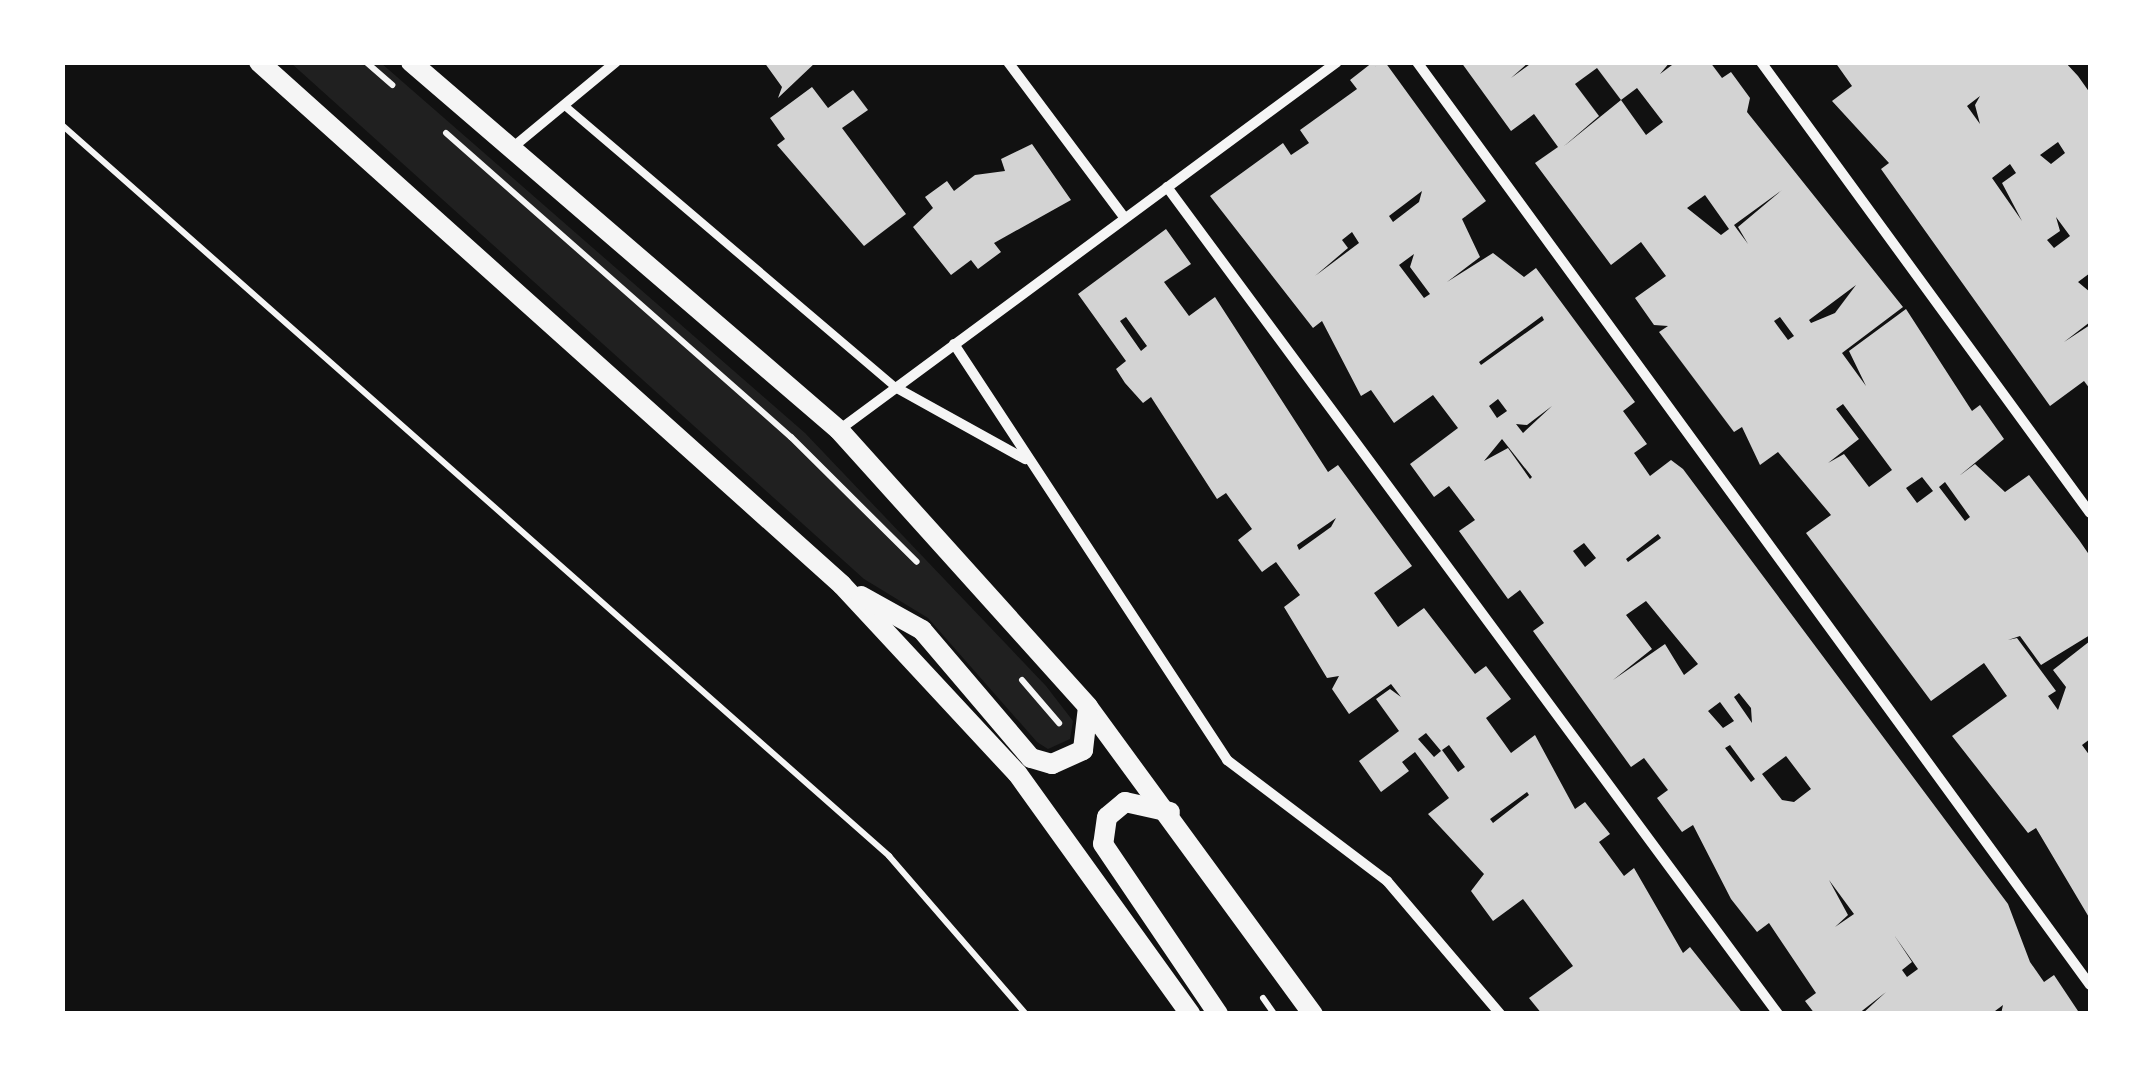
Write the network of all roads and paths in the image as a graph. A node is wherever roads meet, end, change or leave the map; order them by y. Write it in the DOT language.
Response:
graph roads {
  1 [pos="259,62"];
  2 [pos="366,62"];
  3 [pos="412,62"];
  4 [pos="616,62"];
  5 [pos="1008,62"];
  6 [pos="1337,62"];
  7 [pos="1417,62"];
  8 [pos="1761,62"];
  9 [pos="408,100"];
  10 [pos="564,106"];
  11 [pos="437,125"];
  12 [pos="62,126"];
  13 [pos="510,150"];
  14 [pos="1167,188"];
  15 [pos="1123,216"];
  16 [pos="954,344"];
  17 [pos="895,387"];
  18 [pos="839,430"];
  19 [pos="1031,463"];
  20 [pos="2090,513"];
  21 [pos="923,568"];
  22 [pos="842,585"];
  23 [pos="1010,665"];
  24 [pos="1088,707"];
  25 [pos="1082,750"];
  26 [pos="1176,816"];
  27 [pos="1251,981"];
  28 [pos="2090,985"];
  29 [pos="1026,1014"];
  30 [pos="1190,1014"];
  31 [pos="1218,1014"];
  32 [pos="1274,1014"];
  33 [pos="1313,1014"];
  34 [pos="1500,1014"];
  35 [pos="1778,1014"];
  1 -- 22 [label="main road"];
  2 -- 9 [label="path"];
  3 -- 13 [label="main road"];
  4 -- 10 [label="street"];
  5 -- 15 [label="street"];
  6 -- 14 [label="street"];
  7 -- 28 [label="street"];
  8 -- 20 [label="street"];
  10 -- 13 [label="street"];
  10 -- 17 [label="lane"];
  11 -- 21 [label="path"];
  12 -- 29 [label="path"];
  13 -- 18 [label="main road"];
  14 -- 15 [label="street"];
  14 -- 35 [label="street"];
  15 -- 16 [label="street"];
  16 -- 17 [label="street"];
  16 -- 19 [label="street"];
  17 -- 18 [label="street"];
  17 -- 19 [label="street"];
  18 -- 24 [label="main road"];
  19 -- 34 [label="street"];
  22 -- 25 [label="main road"];
  22 -- 30 [label="main road"];
  23 -- 25 [label="path"];
  24 -- 25 [label="main road"];
  24 -- 26 [label="main road"];
  26 -- 31 [label="main road"];
  26 -- 33 [label="main road"];
  27 -- 32 [label="path"];
}
